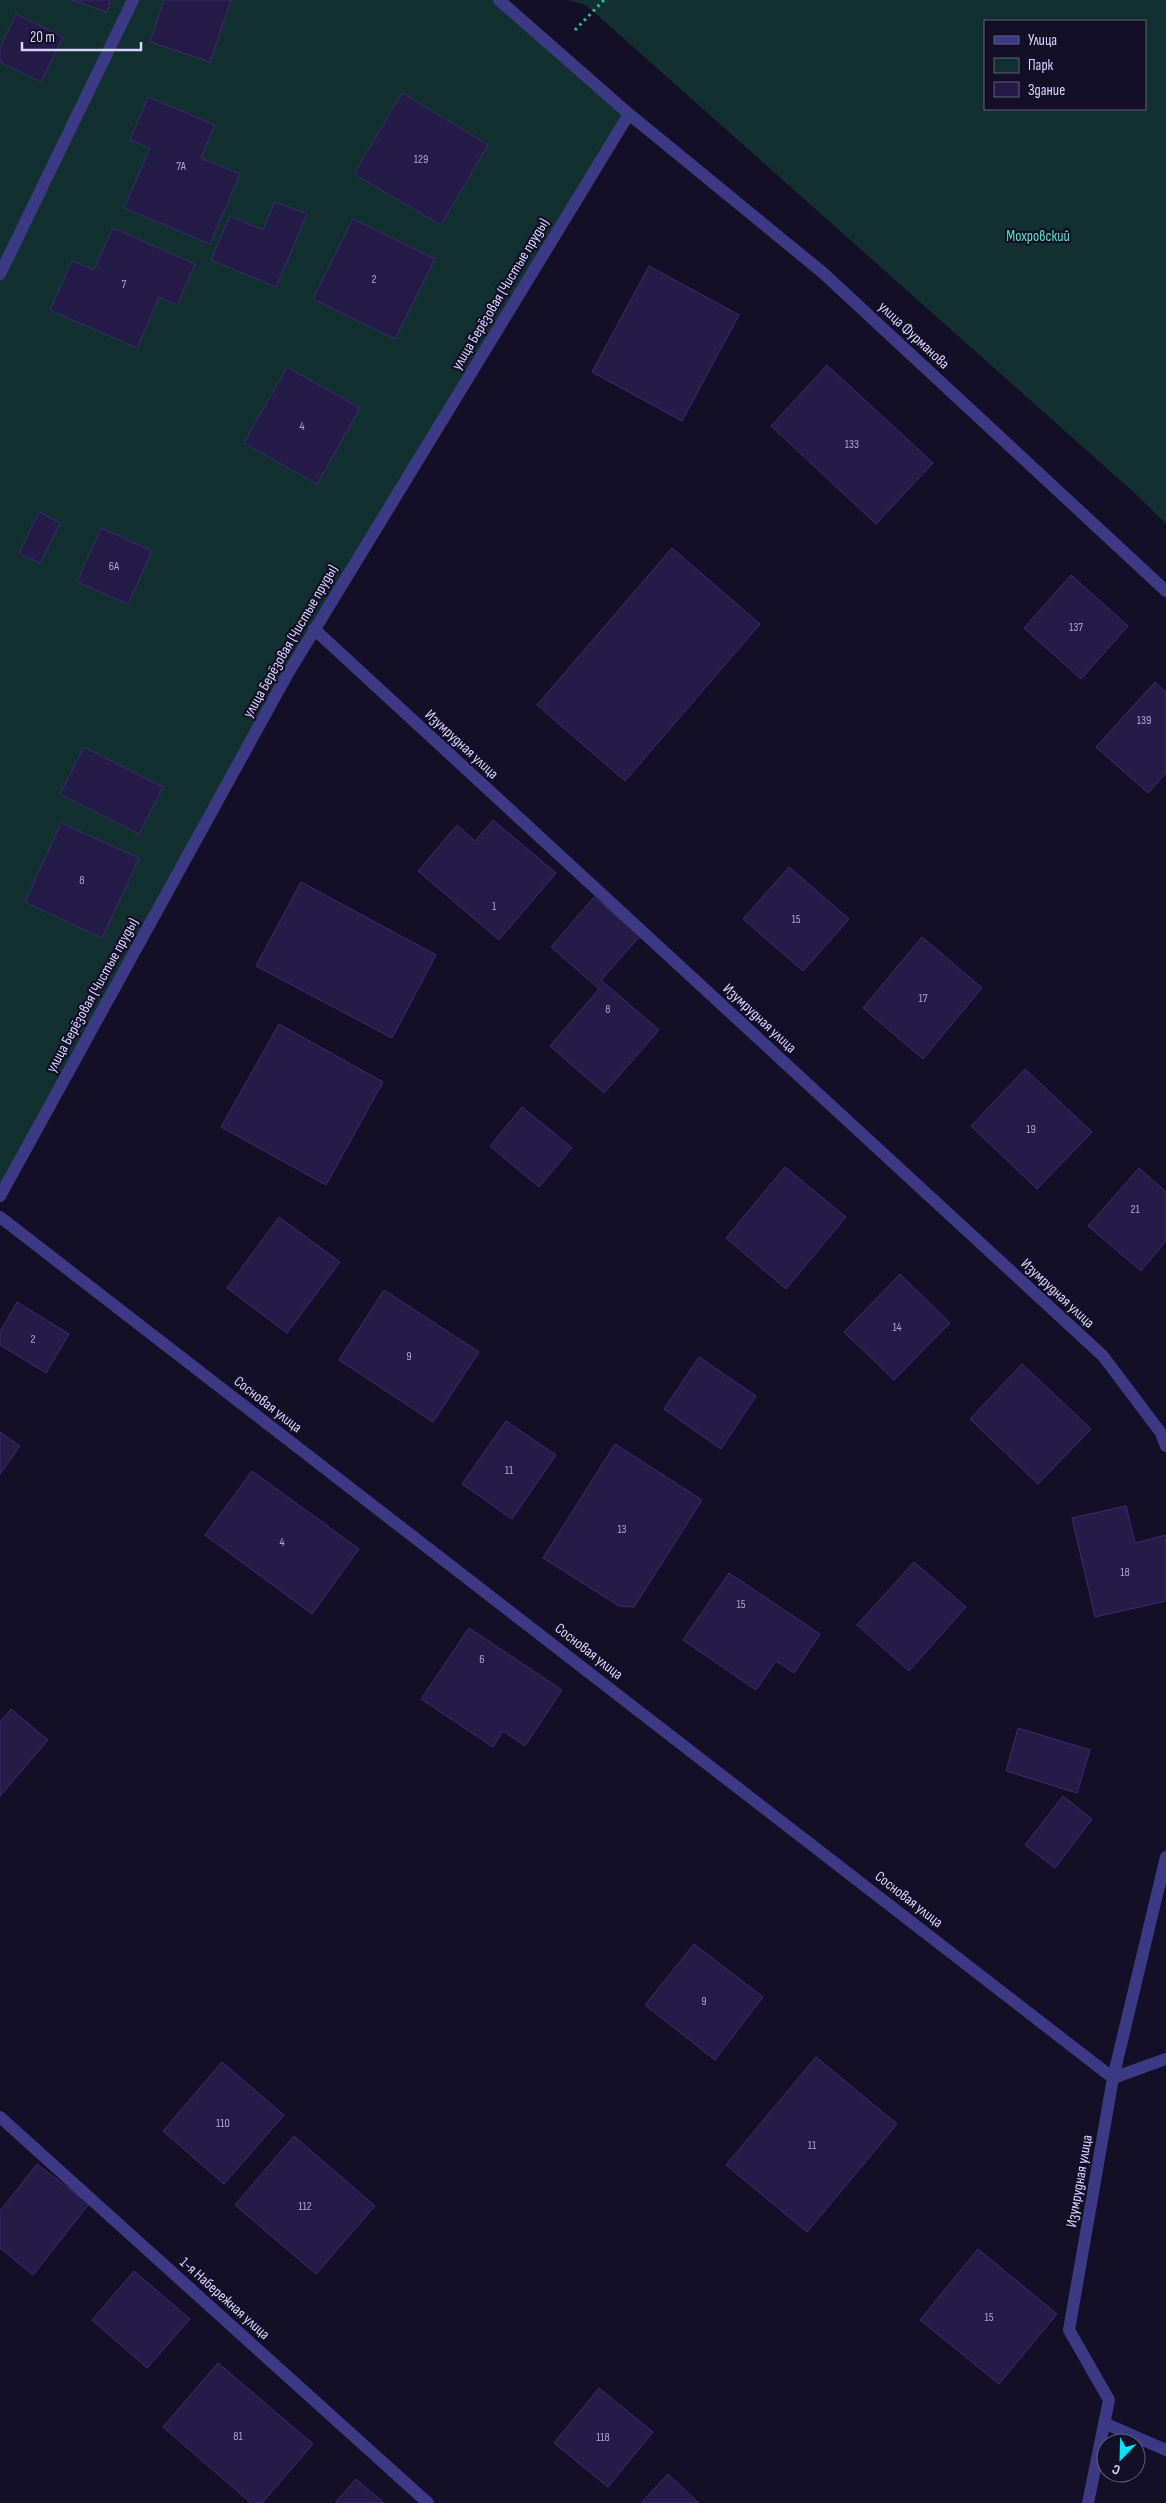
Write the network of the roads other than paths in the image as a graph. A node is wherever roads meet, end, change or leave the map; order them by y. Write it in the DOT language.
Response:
graph roads {
  1 [pos="133,0"];
  2 [pos="499,0"];
  3 [pos="629,114"];
  4 [pos="0,274"];
  5 [pos="1166,591"];
  6 [pos="314,629"];
  7 [pos="0,1196"];
  8 [pos="0,1217"];
  9 [pos="1166,1446"];
  10 [pos="1166,1857"];
  11 [pos="1166,2059"];
  12 [pos="1113,2078"];
  13 [pos="0,2116"];
  14 [pos="1104,2423"];
  15 [pos="1166,2450"];
  16 [pos="428,2503"];
  17 [pos="1088,2503"];
  1 -- 4 [label="street"];
  2 -- 3 [label="street, улица Фурманова"];
  3 -- 5 [label="street, улица Фурманова"];
  3 -- 6 [label="street, улица Берёзовая (Чистые пруды)"];
  6 -- 7 [label="street, улица Берёзовая (Чистые пруды)"];
  6 -- 9 [label="street, Изумрудная улица"];
  8 -- 12 [label="street, Сосновая улица"];
  10 -- 12 [label="street, Изумрудная улица"];
  11 -- 12 [label="street"];
  12 -- 14 [label="street, Изумрудная улица"];
  13 -- 16 [label="street, 1-я Набережная улица"];
  14 -- 15 [label="street"];
  14 -- 17 [label="street, Изумрудная улица"];
}
